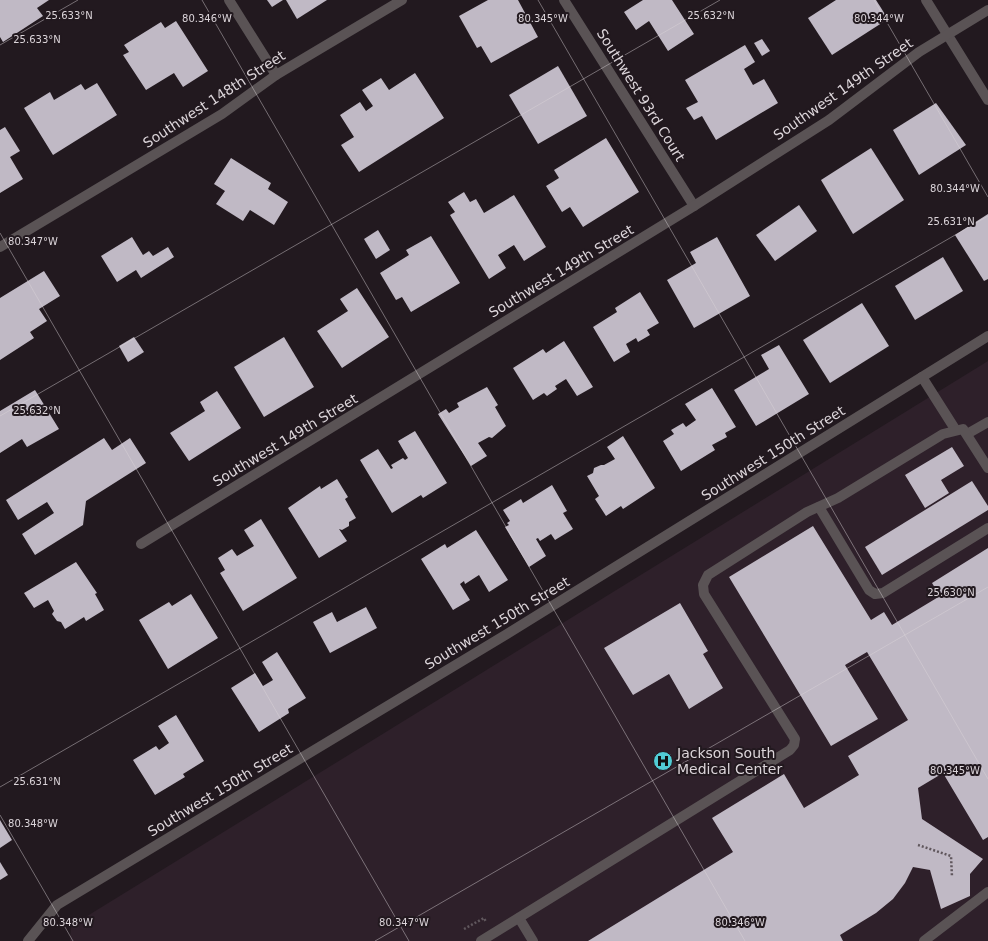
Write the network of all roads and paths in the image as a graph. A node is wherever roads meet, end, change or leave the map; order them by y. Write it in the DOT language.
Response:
graph roads {
  1 [pos="229,0"];
  2 [pos="402,0"];
  3 [pos="564,0"];
  4 [pos="926,0"];
  5 [pos="988,10"];
  6 [pos="948,35"];
  7 [pos="276,75"];
  8 [pos="988,100"];
  9 [pos="694,206"];
  10 [pos="0,247"];
  11 [pos="988,336"];
  12 [pos="922,377"];
  13 [pos="988,422"];
  14 [pos="955,430"];
  15 [pos="968,434"];
  16 [pos="988,468"];
  17 [pos="819,507"];
  18 [pos="988,528"];
  19 [pos="141,544"];
  20 [pos="918,845"];
  21 [pos="952,877"];
  22 [pos="988,892"];
  23 [pos="519,918"];
  24 [pos="487,924"];
  25 [pos="464,929"];
  26 [pos="28,941"];
  27 [pos="481,941"];
  28 [pos="533,941"];
  29 [pos="924,941"];
  1 -- 7 [label="street"];
  2 -- 7 [label="street, Southwest 148th Street"];
  3 -- 9 [label="street, Southwest 93rd Court"];
  4 -- 6 [label="street"];
  5 -- 6 [label="street, Southwest 149th Street"];
  6 -- 8 [label="street"];
  6 -- 9 [label="street, Southwest 149th Street"];
  7 -- 10 [label="street, Southwest 148th Street"];
  9 -- 19 [label="street, Southwest 149th Street"];
  11 -- 12 [label="street, Southwest 150th Street"];
  12 -- 14 [label="street"];
  12 -- 26 [label="street, Southwest 150th Street"];
  13 -- 15 [label="street"];
  14 -- 15 [label="street"];
  14 -- 17 [label="street"];
  15 -- 16 [label="street"];
  17 -- 18 [label="street"];
  17 -- 23 [label="street"];
  20 -- 21 [label="path"];
  22 -- 29 [label="street"];
  23 -- 27 [label="street"];
  23 -- 28 [label="street"];
  24 -- 25 [label="path"];
}
